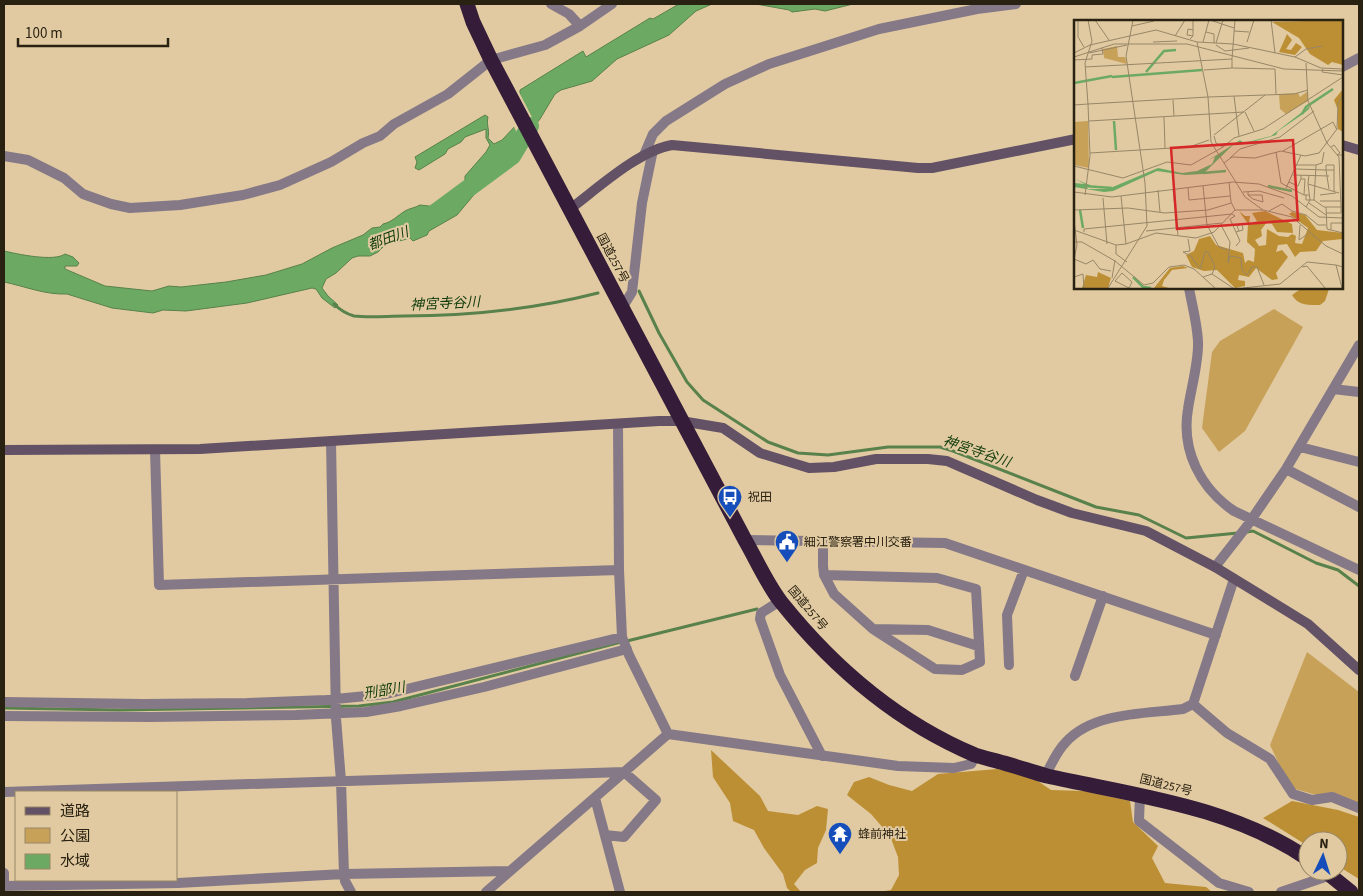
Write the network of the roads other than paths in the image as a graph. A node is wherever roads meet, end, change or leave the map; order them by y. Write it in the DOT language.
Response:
graph roads {
  1 [pos="467,4"];
  2 [pos="551,4"];
  3 [pos="612,4"];
  4 [pos="1016,4"];
  5 [pos="580,26"];
  6 [pos="1359,58"];
  7 [pos="493,62"];
  8 [pos="1343,66"];
  9 [pos="1074,139"];
  10 [pos="1343,145"];
  11 [pos="1359,150"];
  12 [pos="648,152"];
  13 [pos="4,156"];
  14 [pos="570,209"];
  15 [pos="1189,289"];
  16 [pos="622,308"];
  17 [pos="1359,345"];
  18 [pos="1333,389"];
  19 [pos="1359,392"];
  20 [pos="681,421"];
  21 [pos="618,424"];
  22 [pos="331,441"];
  23 [pos="1300,447"];
  24 [pos="4,450"];
  25 [pos="155,450"];
  26 [pos="1359,462"];
  27 [pos="1286,469"];
  28 [pos="1359,507"];
  29 [pos="1250,522"];
  30 [pos="745,540"];
  31 [pos="824,541"];
  32 [pos="1215,567"];
  33 [pos="619,570"];
  34 [pos="1024,570"];
  35 [pos="1359,570"];
  36 [pos="824,575"];
  37 [pos="334,579"];
  38 [pos="1234,579"];
  39 [pos="1103,596"];
  40 [pos="780,600"];
  41 [pos="873,629"];
  42 [pos="1216,635"];
  43 [pos="624,642"];
  44 [pos="978,646"];
  45 [pos="1009,664"];
  46 [pos="1359,670"];
  47 [pos="1075,676"];
  48 [pos="4,702"];
  49 [pos="1193,704"];
  50 [pos="336,706"];
  51 [pos="4,716"];
  52 [pos="668,734"];
  53 [pos="976,755"];
  54 [pos="822,756"];
  55 [pos="624,772"];
  56 [pos="1046,775"];
  57 [pos="341,781"];
  58 [pos="35,791"];
  59 [pos="1140,794"];
  60 [pos="595,798"];
  61 [pos="1359,808"];
  62 [pos="605,835"];
  63 [pos="1298,852"];
  64 [pos="509,871"];
  65 [pos="4,873"];
  66 [pos="344,874"];
  67 [pos="1308,881"];
  68 [pos="1338,881"];
  69 [pos="4,886"];
  70 [pos="492,890"];
  71 [pos="4,892"];
  72 [pos="351,892"];
  73 [pos="620,892"];
  74 [pos="1249,892"];
  75 [pos="1281,892"];
  76 [pos="1351,892"];
  1 -- 7 [label="highway, 国道257号"];
  2 -- 5 [label="street"];
  3 -- 5 [label="street"];
  4 -- 12 [label="street"];
  5 -- 7 [label="street"];
  6 -- 8 [label="street"];
  7 -- 13 [label="street"];
  7 -- 14 [label="highway, 国道257号"];
  9 -- 12 [label="street"];
  10 -- 11 [label="street"];
  12 -- 14 [label="street"];
  12 -- 16 [label="street"];
  14 -- 16 [label="highway, 国道257号"];
  15 -- 29 [label="street"];
  16 -- 20 [label="highway, 国道257号"];
  17 -- 18 [label="street"];
  18 -- 19 [label="street"];
  18 -- 23 [label="street"];
  20 -- 21 [label="street"];
  20 -- 30 [label="highway, 国道257号"];
  20 -- 32 [label="street"];
  21 -- 22 [label="street"];
  21 -- 33 [label="street"];
  22 -- 25 [label="street"];
  22 -- 37 [label="street"];
  23 -- 26 [label="street"];
  23 -- 27 [label="street"];
  24 -- 25 [label="street"];
  25 -- 37 [label="street"];
  27 -- 28 [label="street"];
  27 -- 29 [label="street"];
  29 -- 32 [label="street"];
  29 -- 35 [label="street"];
  30 -- 31 [label="street"];
  30 -- 40 [label="highway, 国道257号"];
  31 -- 34 [label="street"];
  31 -- 36 [label="street"];
  32 -- 38 [label="street"];
  33 -- 37 [label="street"];
  33 -- 43 [label="street"];
  34 -- 39 [label="street"];
  34 -- 45 [label="street"];
  36 -- 41 [label="street"];
  36 -- 44 [label="street"];
  37 -- 50 [label="street"];
  38 -- 42 [label="street"];
  38 -- 46 [label="street"];
  39 -- 42 [label="street"];
  39 -- 47 [label="street"];
  40 -- 53 [label="highway, 国道257号"];
  40 -- 54 [label="street"];
  41 -- 44 [label="street"];
  41 -- 44 [label="street"];
  42 -- 49 [label="street"];
  43 -- 50 [label="street"];
  43 -- 50 [label="street"];
  43 -- 52 [label="street"];
  48 -- 50 [label="street"];
  49 -- 56 [label="street"];
  49 -- 61 [label="street"];
  50 -- 51 [label="street"];
  50 -- 57 [label="street"];
  52 -- 54 [label="street"];
  52 -- 55 [label="street"];
  53 -- 54 [label="street"];
  53 -- 56 [label="highway, 国道257号"];
  55 -- 57 [label="street"];
  55 -- 60 [label="street"];
  55 -- 62 [label="street"];
  56 -- 59 [label="highway, 国道257号"];
  57 -- 58 [label="street"];
  57 -- 66 [label="street"];
  59 -- 63 [label="highway, 国道257号"];
  59 -- 74 [label="street"];
  60 -- 62 [label="street"];
  60 -- 64 [label="street"];
  62 -- 73 [label="street"];
  64 -- 66 [label="street"];
  64 -- 70 [label="street"];
  65 -- 69 [label="street"];
  66 -- 69 [label="street"];
  66 -- 72 [label="street"];
  67 -- 75 [label="street"];
  68 -- 76 [label="highway"];
  69 -- 71 [label="street"];
}
